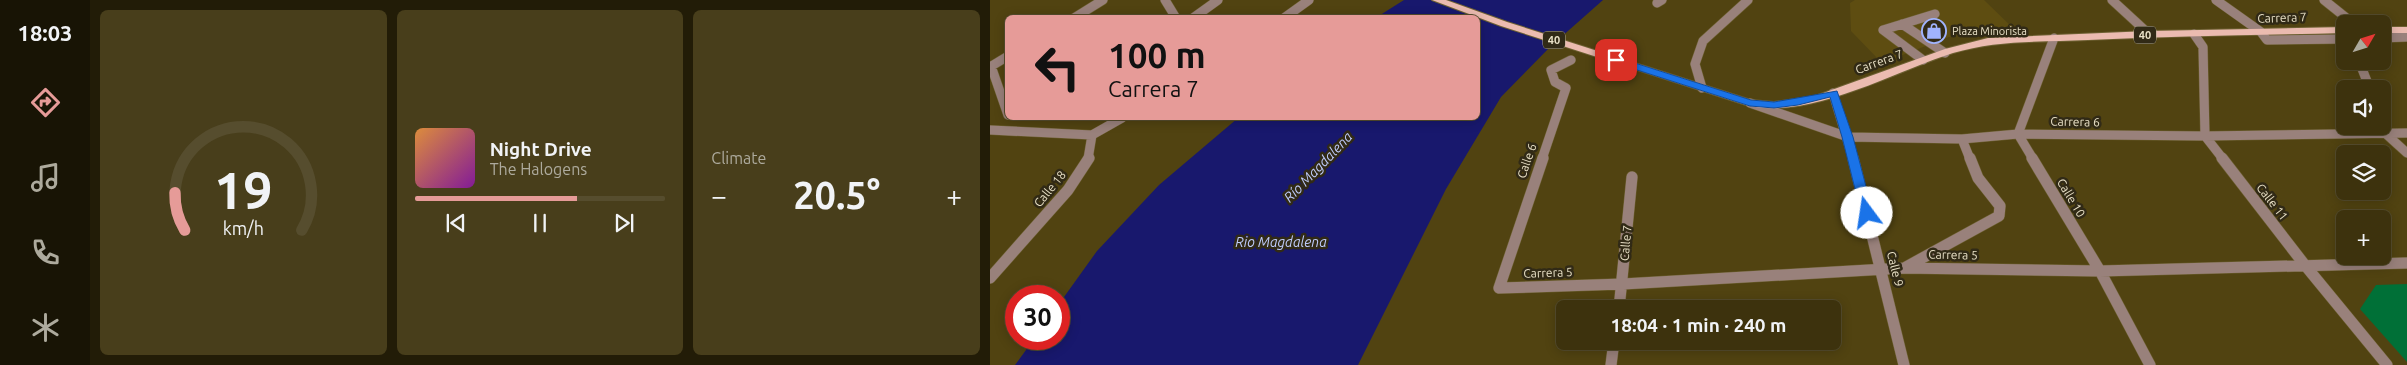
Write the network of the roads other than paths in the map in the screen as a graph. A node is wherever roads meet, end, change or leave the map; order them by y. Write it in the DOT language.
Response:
graph roads {
  1 [pos="1103,0"];
  2 [pos="1165,0"];
  3 [pos="1218,0"];
  4 [pos="1308,0"];
  5 [pos="1437,0"];
  6 [pos="1748,0"];
  7 [pos="2112,0"];
  8 [pos="2216,0"];
  9 [pos="2324,0"];
  10 [pos="1935,14"];
  11 [pos="1079,15"];
  12 [pos="1174,15"];
  13 [pos="1197,15"];
  14 [pos="1288,15"];
  15 [pos="1479,15"];
  16 [pos="1480,15"];
  17 [pos="2343,15"];
  18 [pos="1902,24"];
  19 [pos="2391,30"];
  20 [pos="2407,30"];
  21 [pos="2336,31"];
  22 [pos="2150,34"];
  23 [pos="2194,34"];
  24 [pos="2264,36"];
  25 [pos="2054,38"];
  26 [pos="2391,38"];
  27 [pos="2407,38"];
  28 [pos="2336,39"];
  29 [pos="1945,52"];
  30 [pos="1005,58"];
  31 [pos="1571,60"];
  32 [pos="1923,60"];
  33 [pos="990,67"];
  34 [pos="1702,88"];
  35 [pos="1834,94"];
  36 [pos="1750,103"];
  37 [pos="1005,108"];
  38 [pos="1010,120"];
  39 [pos="1118,120"];
  40 [pos="990,130"];
  41 [pos="1014,132"];
  42 [pos="2407,133"];
  43 [pos="2018,134"];
  44 [pos="2391,134"];
  45 [pos="1092,135"];
  46 [pos="2336,135"];
  47 [pos="2387,135"];
  48 [pos="2205,136"];
  49 [pos="1848,137"];
  50 [pos="1962,139"];
  51 [pos="2407,153"];
  52 [pos="1632,177"];
  53 [pos="2407,263"];
  54 [pos="2304,264"];
  55 [pos="1904,268"];
  56 [pos="1881,269"];
  57 [pos="2100,271"];
  58 [pos="990,278"];
  59 [pos="1623,284"];
  60 [pos="1499,288"];
  61 [pos="1620,300"];
  62 [pos="1613,350"];
  63 [pos="1611,365"];
  64 [pos="1904,365"];
  65 [pos="2150,365"];
  66 [pos="2387,365"];
  1 -- 11 [label="street"];
  2 -- 12 [label="street"];
  3 -- 13 [label="street"];
  4 -- 14 [label="street"];
  5 -- 15 [label="main road, Carrera 7 / 40"];
  6 -- 34 [label="street"];
  7 -- 22 [label="street"];
  8 -- 24 [label="street"];
  9 -- 17 [label="street"];
  10 -- 18 [label="street"];
  16 -- 34 [label="main road, Carrera 7 / 40"];
  18 -- 29 [label="street"];
  18 -- 32 [label="street"];
  19 -- 20 [label="main road"];
  21 -- 24 [label="main road, Carrera 7 / 40"];
  22 -- 23 [label="main road, Carrera 7 / 40"];
  22 -- 25 [label="main road, Carrera 7 / 40"];
  23 -- 24 [label="main road, Carrera 7 / 40"];
  23 -- 48 [label="street"];
  24 -- 28 [label="street, Carrera 7"];
  25 -- 29 [label="main road, Carrera 7 / 40"];
  25 -- 43 [label="street"];
  26 -- 27 [label="street"];
  29 -- 32 [label="main road, Carrera 7 / 40"];
  30 -- 33 [label="street"];
  31 -- 60 [label="street, Calle 6"];
  32 -- 35 [label="main road, Carrera 7 / 40"];
  33 -- 37 [label="street"];
  34 -- 36 [label="main road, Carrera 7 / 40"];
  35 -- 36 [label="main road, Carrera 7 / 40"];
  35 -- 49 [label="street, Calle 9"];
  36 -- 49 [label="street, Carrera 6"];
  38 -- 41 [label="street"];
  39 -- 45 [label="street"];
  40 -- 41 [label="street"];
  41 -- 45 [label="street"];
  42 -- 44 [label="street, Carrera 6"];
  43 -- 48 [label="street, Carrera 6"];
  43 -- 50 [label="street, Carrera 6"];
  43 -- 57 [label="street, Calle 10"];
  45 -- 58 [label="street, Calle 18"];
  46 -- 48 [label="street, Carrera 6"];
  47 -- 51 [label="street"];
  48 -- 54 [label="street, Calle 11"];
  49 -- 50 [label="street, Carrera 6"];
  49 -- 56 [label="street, Calle 9"];
  50 -- 55 [label="street, Calle 9"];
  52 -- 59 [label="street, Calle 7"];
  53 -- 54 [label="street, Carrera 5"];
  54 -- 57 [label="street, Carrera 5"];
  54 -- 66 [label="street, Calle 11"];
  55 -- 56 [label="street, Carrera 5"];
  55 -- 57 [label="street, Carrera 5"];
  56 -- 59 [label="street, Carrera 5"];
  56 -- 64 [label="street, Calle 9"];
  57 -- 65 [label="street, Calle 10"];
  59 -- 60 [label="street, Carrera 5"];
  59 -- 61 [label="street, Calle 7"];
  62 -- 63 [label="street"];
}
